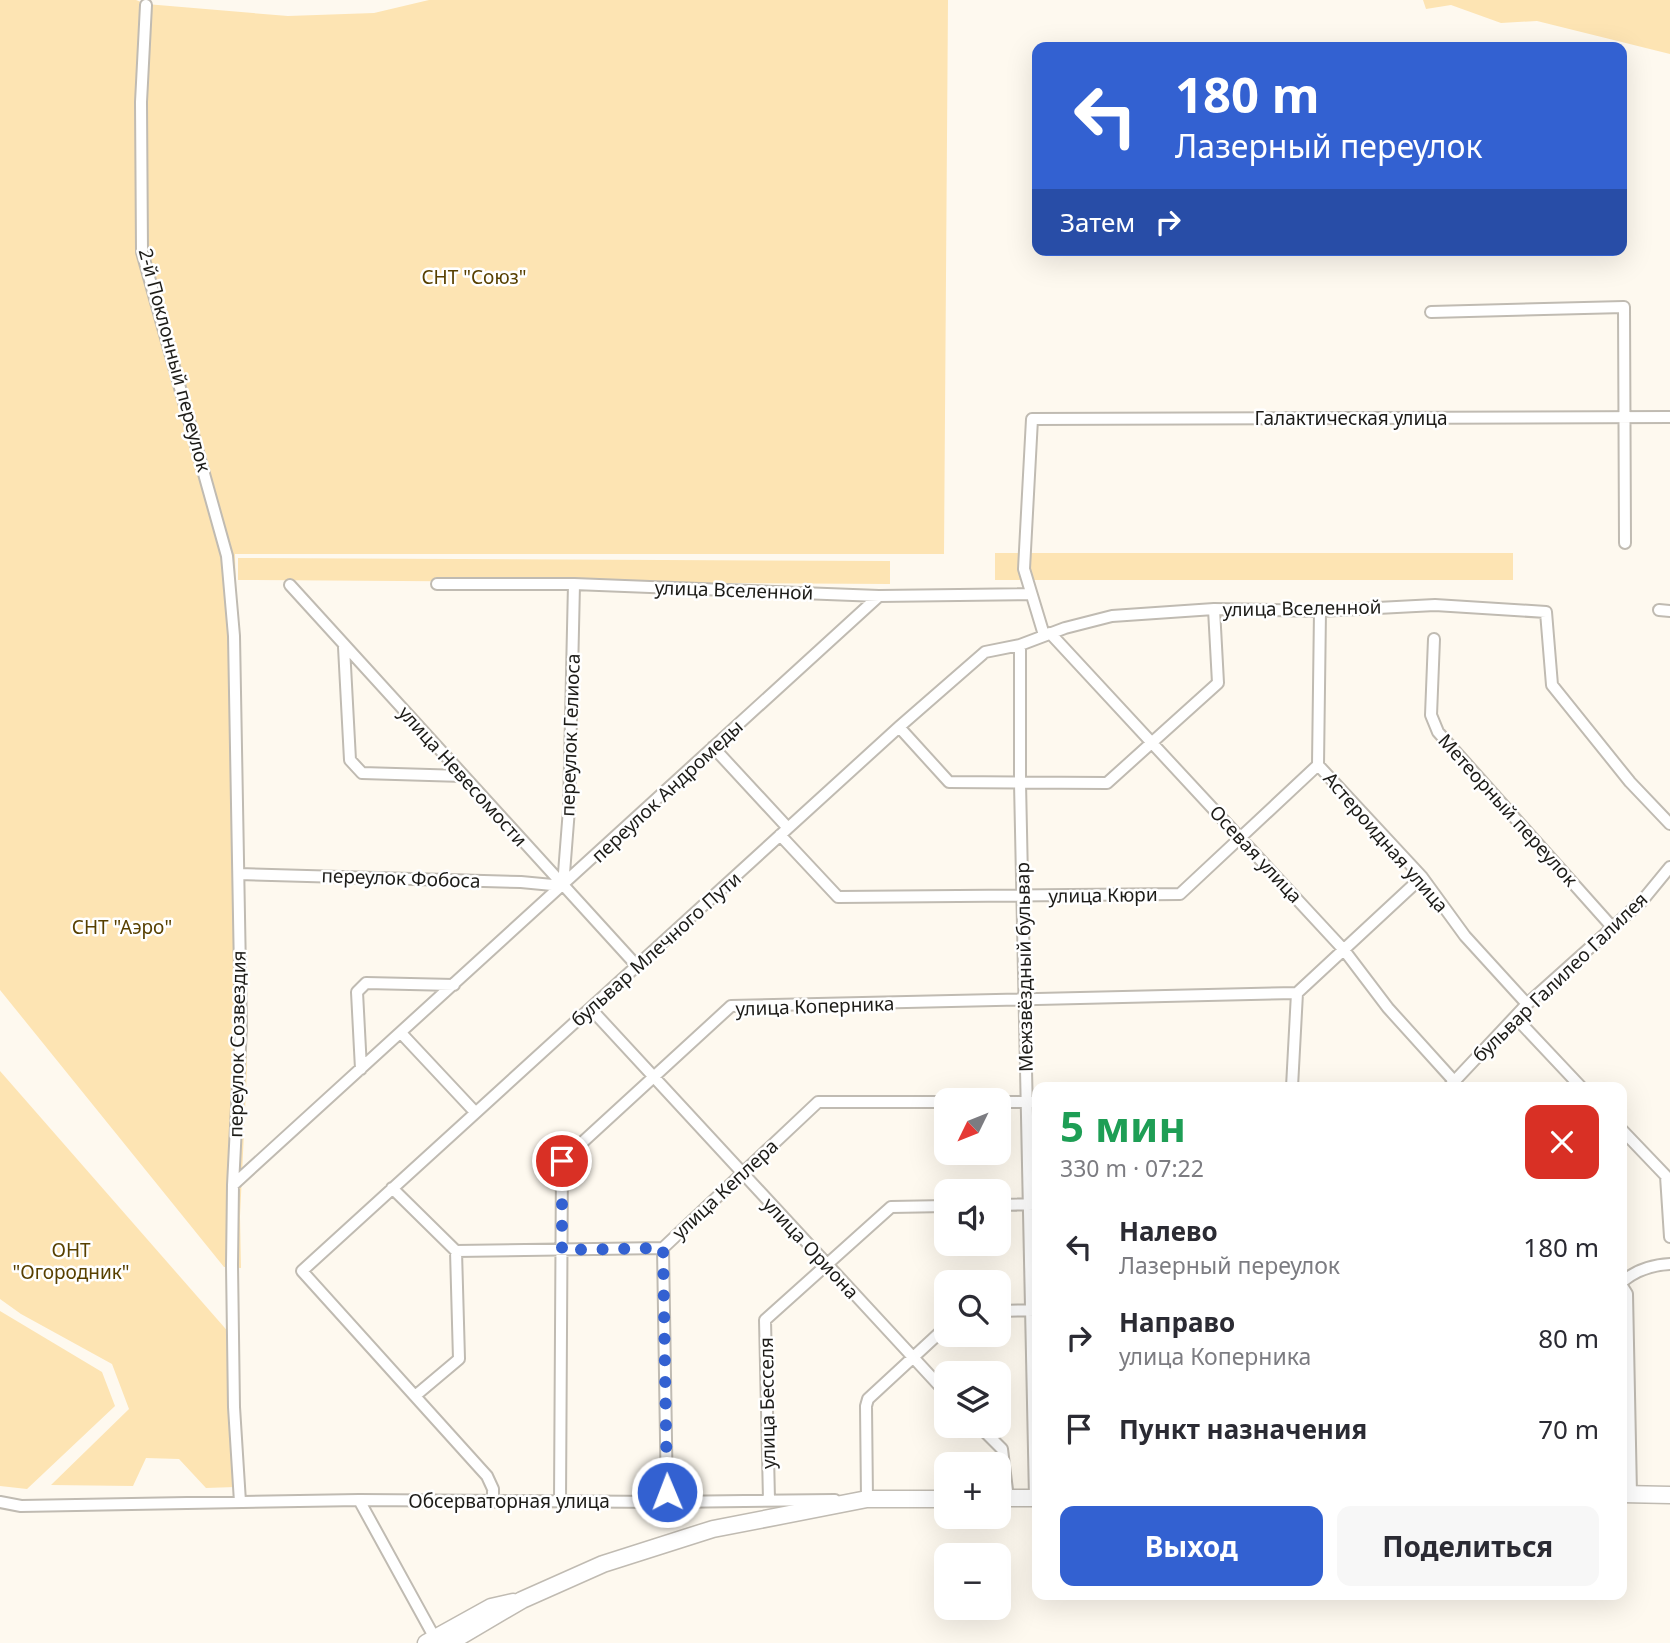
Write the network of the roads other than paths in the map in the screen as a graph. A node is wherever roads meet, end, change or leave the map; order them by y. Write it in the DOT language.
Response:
graph roads {
  1 [pos="146,5"];
  2 [pos="1431,312"];
  3 [pos="1625,417"];
  4 [pos="1670,417"];
  5 [pos="1625,543"];
  6 [pos="574,583"];
  7 [pos="437,584"];
  8 [pos="231,585"];
  9 [pos="290,585"];
  10 [pos="1031,594"];
  11 [pos="879,596"];
  12 [pos="1214,609"];
  13 [pos="1320,611"];
  14 [pos="1047,634"];
  15 [pos="1434,639"];
  16 [pos="1020,645"];
  17 [pos="344,647"];
  18 [pos="899,727"];
  19 [pos="1153,742"];
  20 [pos="713,747"];
  21 [pos="1318,765"];
  22 [pos="463,776"];
  23 [pos="1020,783"];
  24 [pos="1670,824"];
  25 [pos="785,832"];
  26 [pos="1241,837"];
  27 [pos="1670,867"];
  28 [pos="239,874"];
  29 [pos="1422,877"];
  30 [pos="563,886"];
  31 [pos="1022,896"];
  32 [pos="1613,928"];
  33 [pos="1344,950"];
  34 [pos="637,967"];
  35 [pos="454,985"];
  36 [pos="1297,993"];
  37 [pos="1024,999"];
  38 [pos="1527,1004"];
  39 [pos="591,1009"];
  40 [pos="1516,1018"];
  41 [pos="401,1033"];
  42 [pos="361,1069"];
  43 [pos="653,1077"];
  44 [pos="1293,1082"];
  45 [pos="1450,1082"];
  46 [pos="1454,1082"];
  47 [pos="1576,1082"];
  48 [pos="934,1102"];
  49 [pos="1012,1102"];
  50 [pos="1032,1102"];
  51 [pos="475,1112"];
  52 [pos="1627,1135"];
  53 [pos="742,1174"];
  54 [pos="233,1185"];
  55 [pos="392,1188"];
  56 [pos="1032,1204"];
  57 [pos="1011,1205"];
  58 [pos="934,1206"];
  59 [pos="1670,1237"];
  60 [pos="663,1248"];
  61 [pos="562,1250"];
  62 [pos="456,1251"];
  63 [pos="1670,1264"];
  64 [pos="826,1265"];
  65 [pos="1627,1279"];
  66 [pos="1032,1310"];
  67 [pos="1011,1311"];
  68 [pos="934,1338"];
  69 [pos="911,1358"];
  70 [pos="934,1381"];
  71 [pos="415,1396"];
  72 [pos="991,1438"];
  73 [pos="1002,1452"];
  74 [pos="1627,1494"];
  75 [pos="1670,1494"];
  76 [pos="1011,1498"];
  77 [pos="867,1499"];
  78 [pos="934,1499"];
  79 [pos="1032,1499"];
  80 [pos="359,1500"];
  81 [pos="769,1500"];
  82 [pos="560,1501"];
  83 [pos="240,1502"];
  84 [pos="493,1502"];
  85 [pos="667,1502"];
  86 [pos="2,1503"];
  87 [pos="437,1642"];
  1 -- 8 [label="street, 2-й Поклонный переулок"];
  2 -- 3 [label="street"];
  3 -- 4 [label="street, Галактическая улица"];
  3 -- 5 [label="street"];
  3 -- 10 [label="street, Галактическая улица"];
  6 -- 7 [label="street, улица Вселенной"];
  6 -- 11 [label="street, улица Вселенной"];
  6 -- 30 [label="street, переулок Гелиоса"];
  8 -- 28 [label="street, переулок Созвездия"];
  9 -- 17 [label="street, улица Невесомости"];
  10 -- 11 [label="street, улица Вселенной"];
  10 -- 14 [label="street"];
  11 -- 20 [label="street, переулок Андромеды"];
  12 -- 13 [label="street, улица Вселенной"];
  12 -- 14 [label="street, улица Вселенной"];
  12 -- 19 [label="street"];
  13 -- 21 [label="street, Астероидная улица"];
  13 -- 24 [label="street, улица Вселенной"];
  14 -- 16 [label="street, улица Вселенной"];
  14 -- 19 [label="street, Осевая улица"];
  15 -- 32 [label="street, Метеорный переулок"];
  16 -- 18 [label="street, бульвар Млечного Пути"];
  16 -- 23 [label="street, Межзвёздный бульвар"];
  17 -- 22 [label="street, улица Невесомости"];
  17 -- 22 [label="street"];
  18 -- 23 [label="street"];
  18 -- 25 [label="street, бульвар Млечного Пути"];
  19 -- 23 [label="street"];
  19 -- 26 [label="street, Осевая улица"];
  20 -- 25 [label="street, улица Кюри"];
  20 -- 30 [label="street, переулок Андромеды"];
  21 -- 26 [label="street, улица Кюри"];
  21 -- 29 [label="street, Астероидная улица"];
  22 -- 30 [label="street, улица Невесомости"];
  23 -- 31 [label="street, Межзвёздный бульвар"];
  25 -- 31 [label="street, улица Кюри"];
  25 -- 34 [label="street, бульвар Млечного Пути"];
  26 -- 31 [label="street, улица Кюри"];
  26 -- 33 [label="street, Осевая улица"];
  27 -- 32 [label="street, бульвар Галилео Галилея"];
  28 -- 30 [label="street, переулок Фобоса"];
  28 -- 54 [label="street, переулок Созвездия"];
  29 -- 33 [label="street"];
  29 -- 38 [label="street, Астероидная улица"];
  30 -- 34 [label="street, улица Невесомости"];
  30 -- 35 [label="street, переулок Андромеды"];
  31 -- 37 [label="street, Межзвёздный бульвар"];
  32 -- 38 [label="street, бульвар Галилео Галилея"];
  33 -- 36 [label="street"];
  33 -- 45 [label="street, Осевая улица"];
  34 -- 39 [label="street, бульвар Млечного Пути"];
  35 -- 41 [label="street, переулок Андромеды"];
  35 -- 42 [label="street"];
  36 -- 37 [label="street, улица Коперника"];
  36 -- 44 [label="street"];
  37 -- 43 [label="street, улица Коперника"];
  37 -- 50 [label="street, Межзвёздный бульвар"];
  38 -- 40 [label="street, бульвар Галилео Галилея"];
  39 -- 43 [label="street, улица Ориона"];
  39 -- 51 [label="street, бульвар Млечного Пути"];
  40 -- 46 [label="street, бульвар Галилео Галилея"];
  40 -- 47 [label="street"];
  41 -- 42 [label="street, переулок Андромеды"];
  41 -- 51 [label="street"];
  42 -- 54 [label="street, переулок Андромеды"];
  43 -- 53 [label="street, улица Ориона"];
  43 -- 61 [label="street, улица Коперника"];
  48 -- 53 [label="street, улица Кеплера"];
  49 -- 50 [label="street"];
  51 -- 55 [label="street, бульвар Млечного Пути"];
  52 -- 59 [label="street"];
  53 -- 60 [label="street, улица Кеплера"];
  53 -- 64 [label="street, улица Ориона"];
  54 -- 83 [label="street, переулок Созвездия"];
  55 -- 62 [label="street"];
  55 -- 71 [label="street, бульвар Млечного Пути"];
  56 -- 57 [label="street"];
  58 -- 64 [label="street, улица Бесселя"];
  60 -- 61 [label="street"];
  60 -- 85 [label="street, улица Кеплера"];
  61 -- 62 [label="street"];
  61 -- 82 [label="street, улица Коперника"];
  62 -- 71 [label="street"];
  63 -- 65 [label="street"];
  64 -- 69 [label="street, улица Ориона"];
  64 -- 81 [label="street, улица Бесселя"];
  66 -- 67 [label="street"];
  68 -- 69 [label="street"];
  69 -- 70 [label="street, улица Ориона"];
  69 -- 77 [label="street"];
  71 -- 84 [label="street"];
  72 -- 73 [label="street"];
  74 -- 75 [label="main road"];
  76 -- 79 [label="main road"];
  77 -- 78 [label="main road, Обсерваторная улица"];
  77 -- 81 [label="street, Обсерваторная улица"];
  77 -- 87 [label="main road"];
  80 -- 83 [label="street, Обсерваторная улица"];
  80 -- 84 [label="street, Обсерваторная улица"];
  80 -- 87 [label="street"];
  81 -- 85 [label="street, Обсерваторная улица"];
  82 -- 84 [label="street, Обсерваторная улица"];
  82 -- 85 [label="street, Обсерваторная улица"];
  83 -- 86 [label="street, Обсерваторная улица"];
}
